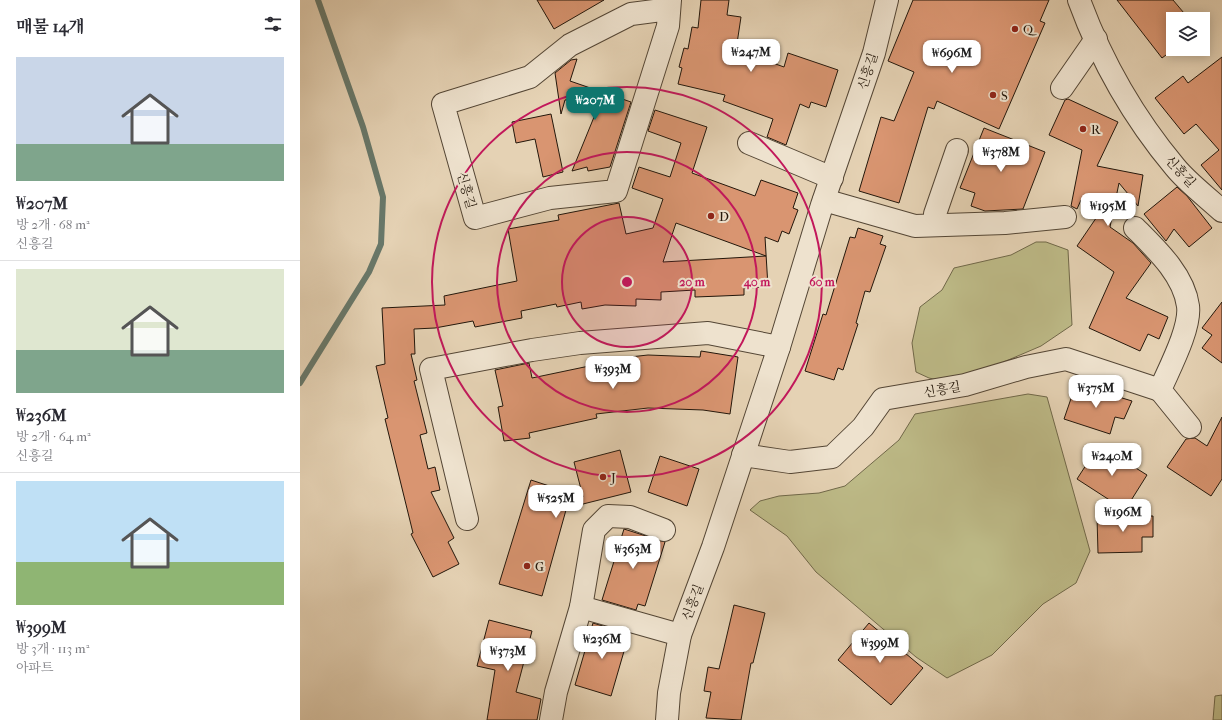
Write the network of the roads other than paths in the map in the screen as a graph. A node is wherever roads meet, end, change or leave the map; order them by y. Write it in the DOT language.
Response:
graph roads {
  1 [pos="887,0"];
  2 [pos="1080,0"];
  3 [pos="669,5"];
  4 [pos="1096,39"];
  5 [pos="1062,88"];
  6 [pos="749,143"];
  7 [pos="957,150"];
  8 [pos="832,178"];
  9 [pos="824,200"];
  10 [pos="1222,211"];
  11 [pos="1065,217"];
  12 [pos="935,225"];
  13 [pos="1135,228"];
  14 [pos="779,347"];
  15 [pos="1160,390"];
  16 [pos="1190,427"];
  17 [pos="743,455"];
  18 [pos="467,519"];
  19 [pos="664,530"];
  20 [pos="580,607"];
  21 [pos="680,635"];
  22 [pos="551,720"];
  23 [pos="667,720"];
  1 -- 8 [label="street, 신흥길"];
  2 -- 4 [label="street, 신흥길"];
  3 -- 3 [label="street, 신흥길"];
  4 -- 5 [label="street"];
  4 -- 10 [label="street, 신흥길"];
  6 -- 8 [label="street"];
  7 -- 12 [label="street"];
  8 -- 9 [label="street, 신흥길"];
  9 -- 12 [label="street"];
  9 -- 14 [label="street, 신흥길"];
  11 -- 12 [label="street"];
  13 -- 15 [label="street"];
  14 -- 17 [label="street, 신흥길"];
  14 -- 18 [label="street"];
  15 -- 16 [label="street"];
  15 -- 17 [label="street, 신흥길"];
  17 -- 21 [label="street, 신흥길"];
  19 -- 20 [label="street"];
  20 -- 21 [label="street, 신흥길"];
  20 -- 22 [label="street"];
  21 -- 23 [label="street, 신흥길"];
}
